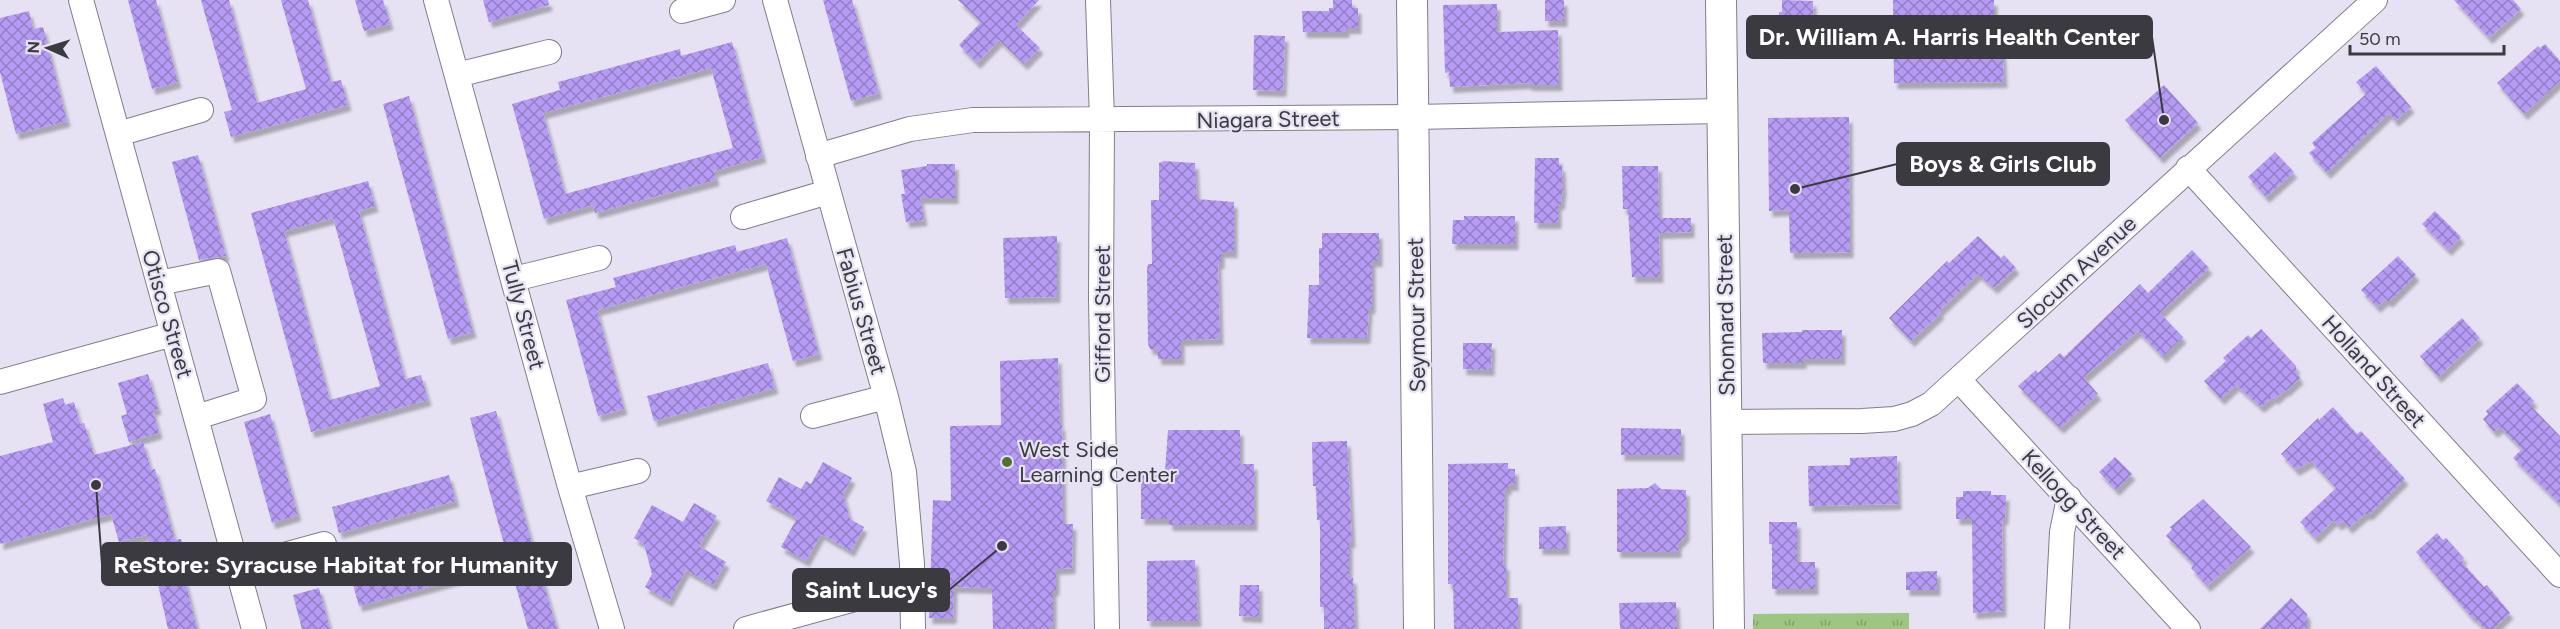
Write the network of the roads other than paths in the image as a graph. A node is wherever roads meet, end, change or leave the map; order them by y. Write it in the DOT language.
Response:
graph roads {
  1 [pos="81,0"];
  2 [pos="436,0"];
  3 [pos="723,0"];
  4 [pos="775,0"];
  5 [pos="1098,0"];
  6 [pos="1413,0"];
  7 [pos="1721,0"];
  8 [pos="2375,0"];
  9 [pos="682,11"];
  10 [pos="549,52"];
  11 [pos="457,75"];
  12 [pos="201,110"];
  13 [pos="1722,111"];
  14 [pos="1414,117"];
  15 [pos="1102,120"];
  16 [pos="118,134"];
  17 [pos="818,156"];
  18 [pos="2188,168"];
  19 [pos="828,192"];
  20 [pos="743,217"];
  21 [pos="599,258"];
  22 [pos="514,279"];
  23 [pos="159,283"];
  24 [pos="173,334"];
  25 [pos="1959,380"];
  26 [pos="0,382"];
  27 [pos="886,398"];
  28 [pos="813,416"];
  29 [pos="196,417"];
  30 [pos="1726,422"];
  31 [pos="638,471"];
  32 [pos="570,487"];
  33 [pos="2069,498"];
  34 [pos="324,544"];
  35 [pos="237,568"];
  36 [pos="2560,575"];
  37 [pos="912,586"];
  38 [pos="254,629"];
  39 [pos="612,629"];
  40 [pos="746,629"];
  41 [pos="912,629"];
  42 [pos="1107,629"];
  43 [pos="1419,629"];
  44 [pos="1729,629"];
  45 [pos="2057,629"];
  46 [pos="2188,629"];
  1 -- 16 [label="street, Otisco Street"];
  2 -- 11 [label="street, Tully Street"];
  3 -- 9 [label="street"];
  4 -- 17 [label="street, Fabius Street"];
  5 -- 15 [label="street, Gifford Street"];
  6 -- 14 [label="street, Seymour Street"];
  7 -- 13 [label="street, Shonnard Street"];
  8 -- 18 [label="street, Slocum Avenue"];
  10 -- 11 [label="street"];
  11 -- 22 [label="street, Tully Street"];
  12 -- 16 [label="street"];
  13 -- 14 [label="street, Niagara Street"];
  13 -- 30 [label="street, Shonnard Street"];
  14 -- 15 [label="street, Niagara Street"];
  14 -- 43 [label="street, Seymour Street"];
  15 -- 17 [label="street, Niagara Street"];
  15 -- 42 [label="street, Gifford Street"];
  16 -- 23 [label="street, Otisco Street"];
  17 -- 19 [label="street, Fabius Street"];
  18 -- 25 [label="street, Slocum Avenue"];
  18 -- 36 [label="street, Holland Street"];
  19 -- 20 [label="street"];
  19 -- 27 [label="street, Fabius Street"];
  21 -- 22 [label="street"];
  22 -- 32 [label="street, Tully Street"];
  23 -- 24 [label="street, Otisco Street"];
  23 -- 29 [label="street"];
  24 -- 26 [label="street"];
  24 -- 29 [label="street, Otisco Street"];
  25 -- 30 [label="street, Slocum Avenue"];
  25 -- 33 [label="street, Kellogg Street"];
  27 -- 28 [label="street"];
  27 -- 37 [label="street, Fabius Street"];
  29 -- 35 [label="street, Otisco Street"];
  30 -- 44 [label="street, Shonnard Street"];
  31 -- 32 [label="street"];
  32 -- 39 [label="street, Tully Street"];
  33 -- 45 [label="street"];
  33 -- 46 [label="street, Kellogg Street"];
  34 -- 35 [label="street"];
  35 -- 38 [label="street, Otisco Street"];
  37 -- 40 [label="street"];
  37 -- 41 [label="street, Fabius Street"];
}
